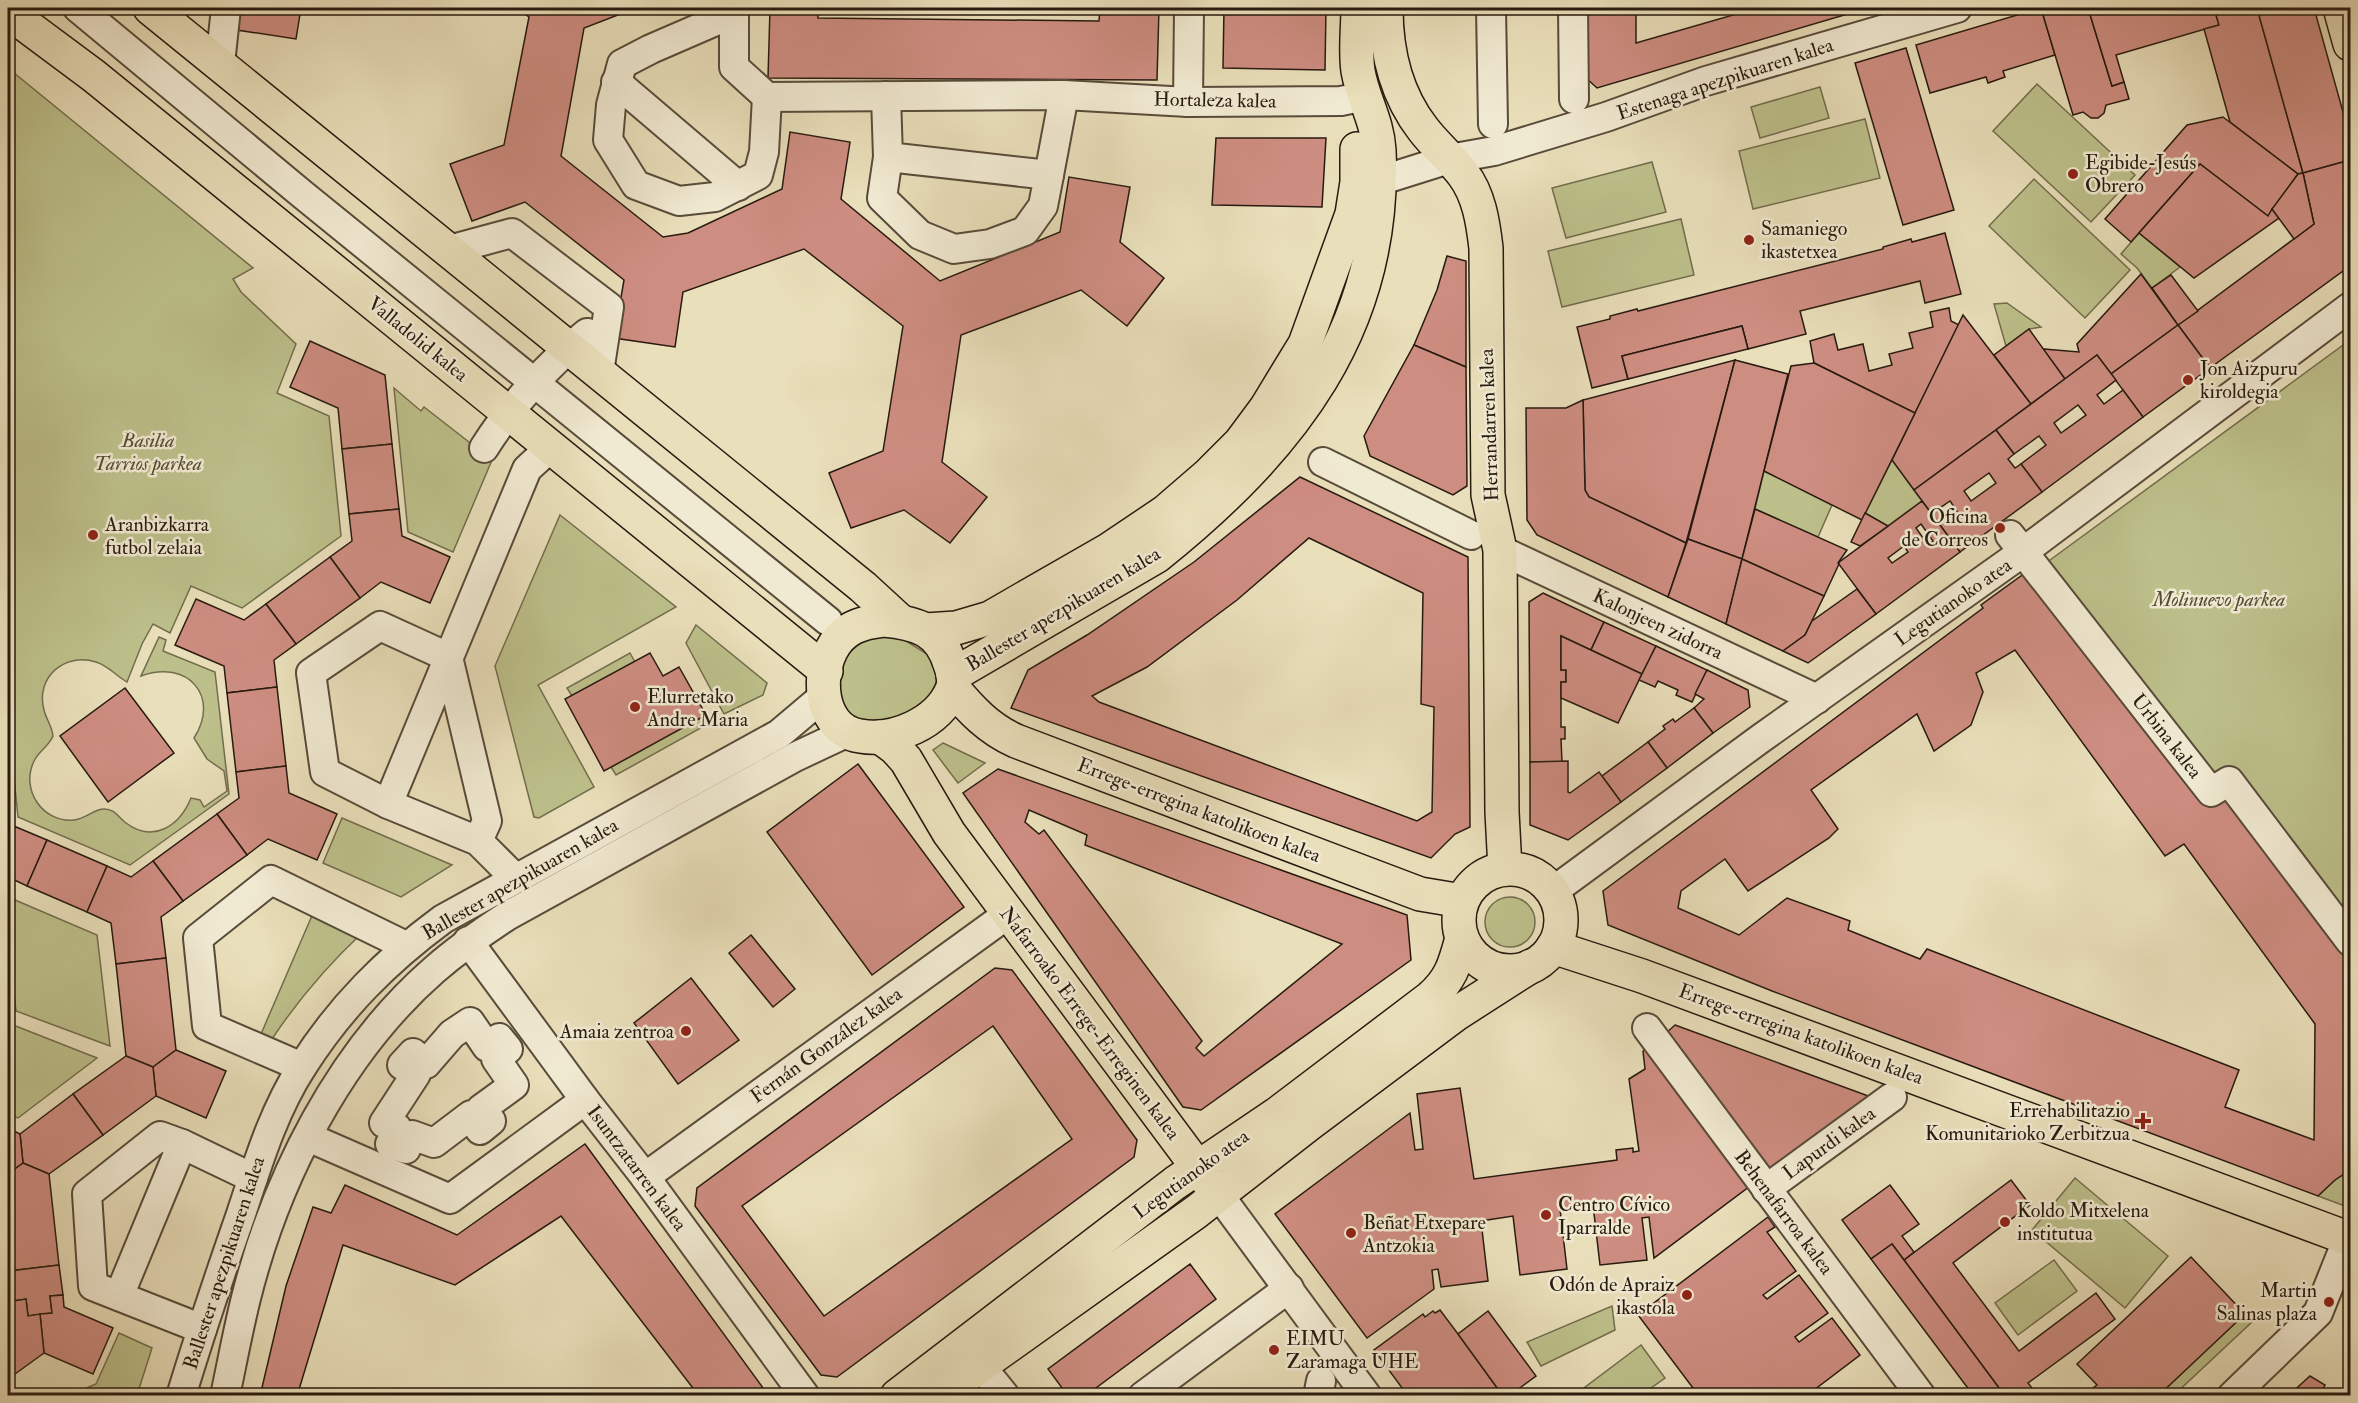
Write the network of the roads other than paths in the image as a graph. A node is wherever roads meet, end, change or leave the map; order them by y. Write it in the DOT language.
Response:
graph roads {
  1 [pos="78,8"];
  2 [pos="150,8"];
  3 [pos="226,8"];
  4 [pos="1189,8"];
  5 [pos="1358,8"];
  6 [pos="1491,8"];
  7 [pos="1573,8"];
  8 [pos="2340,8"];
  9 [pos="734,10"];
  10 [pos="1943,10"];
  11 [pos="8,12"];
  12 [pos="1386,15"];
  13 [pos="2350,44"];
  14 [pos="220,64"];
  15 [pos="616,82"];
  16 [pos="1064,95"];
  17 [pos="886,96"];
  18 [pos="1365,96"];
  19 [pos="767,97"];
  20 [pos="1574,99"];
  21 [pos="1188,102"];
  22 [pos="1493,137"];
  23 [pos="888,157"];
  24 [pos="1449,159"];
  25 [pos="1049,175"];
  26 [pos="738,186"];
  27 [pos="1367,187"];
  28 [pos="1480,213"];
  29 [pos="449,250"];
  30 [pos="2350,307"];
  31 [pos="578,340"];
  32 [pos="599,372"];
  33 [pos="537,383"];
  34 [pos="508,413"];
  35 [pos="551,447"];
  36 [pos="484,448"];
  37 [pos="1323,462"];
  38 [pos="1471,536"];
  39 [pos="2016,544"];
  40 [pos="1500,550"];
  41 [pos="828,621"];
  42 [pos="913,626"];
  43 [pos="448,657"];
  44 [pos="953,681"];
  45 [pos="825,684"];
  46 [pos="1816,699"];
  47 [pos="846,733"];
  48 [pos="880,737"];
  49 [pos="388,804"];
  50 [pos="478,841"];
  51 [pos="1505,869"];
  52 [pos="515,879"];
  53 [pos="1552,892"];
  54 [pos="1462,901"];
  55 [pos="1008,914"];
  56 [pos="1462,938"];
  57 [pos="468,941"];
  58 [pos="2350,941"];
  59 [pos="406,946"];
  60 [pos="1542,957"];
  61 [pos="1647,1028"];
  62 [pos="508,1049"];
  63 [pos="302,1066"];
  64 [pos="1892,1097"];
  65 [pos="585,1100"];
  66 [pos="308,1137"];
  67 [pos="182,1143"];
  68 [pos="1196,1167"];
  69 [pos="645,1177"];
  70 [pos="253,1178"];
  71 [pos="1219,1195"];
  72 [pos="1771,1196"];
  73 [pos="2350,1238"];
  74 [pos="1289,1288"];
  75 [pos="119,1296"];
  76 [pos="202,1329"];
  77 [pos="980,1365"];
  78 [pos="181,1395"];
  79 [pos="225,1395"];
  80 [pos="805,1395"];
  81 [pos="897,1395"];
  82 [pos="938,1395"];
  83 [pos="1005,1395"];
  84 [pos="1143,1395"];
  85 [pos="1367,1395"];
  86 [pos="1921,1395"];
  87 [pos="2232,1395"];
  1 -- 33 [label="street, Valladolid kalea"];
  2 -- 14 [label="main road"];
  3 -- 14 [label="street"];
  4 -- 21 [label="street"];
  5 -- 18 [label="main road"];
  6 -- 22 [label="street"];
  7 -- 20 [label="street"];
  8 -- 13 [label="main road"];
  9 -- 15 [label="street"];
  9 -- 19 [label="street"];
  10 -- 22 [label="street, Estenaga apezpikuaren kalea"];
  11 -- 34 [label="main road, Valladolid kalea"];
  12 -- 18 [label="main road"];
  12 -- 24 [label="main road, Herrandarren kalea"];
  14 -- 29 [label="main road"];
  15 -- 26 [label="street"];
  15 -- 26 [label="street"];
  16 -- 17 [label="street, Hortaleza kalea"];
  16 -- 21 [label="street, Hortaleza kalea"];
  16 -- 25 [label="street"];
  17 -- 19 [label="street, Hortaleza kalea"];
  17 -- 23 [label="street"];
  18 -- 21 [label="street, Hortaleza kalea"];
  18 -- 27 [label="main road"];
  19 -- 26 [label="street"];
  22 -- 24 [label="street, Estenaga apezpikuaren kalea"];
  22 -- 28 [label="street"];
  23 -- 25 [label="street"];
  23 -- 25 [label="street"];
  24 -- 27 [label="street, Estenaga apezpikuaren kalea"];
  24 -- 28 [label="main road, Herrandarren kalea"];
  27 -- 42 [label="main road, Ballester apezpikuaren kalea"];
  27 -- 44 [label="main road, Ballester apezpikuaren kalea"];
  28 -- 40 [label="main road, Herrandarren kalea"];
  29 -- 31 [label="main road"];
  29 -- 32 [label="street"];
  30 -- 39 [label="street, Legutianoko atea"];
  31 -- 32 [label="main road"];
  31 -- 33 [label="street"];
  32 -- 42 [label="main road"];
  33 -- 34 [label="street"];
  33 -- 41 [label="street, Valladolid kalea"];
  34 -- 35 [label="main road, Valladolid kalea"];
  34 -- 36 [label="street"];
  35 -- 43 [label="street"];
  35 -- 45 [label="main road, Valladolid kalea"];
  37 -- 38 [label="street"];
  39 -- 46 [label="street, Legutianoko atea"];
  39 -- 58 [label="street, Urbina kalea"];
  40 -- 46 [label="street, Kalonjeen zidorra"];
  40 -- 51 [label="main road, Herrandarren kalea"];
  42 -- 44 [label="main road"];
  42 -- 45 [label="main road"];
  43 -- 49 [label="street"];
  43 -- 49 [label="street"];
  43 -- 50 [label="street"];
  44 -- 48 [label="main road"];
  44 -- 54 [label="main road, Errege-erregina katolikoen kalea"];
  45 -- 47 [label="main road"];
  45 -- 52 [label="street, Ballester apezpikuaren kalea"];
  46 -- 53 [label="street, Legutianoko atea"];
  47 -- 48 [label="main road"];
  47 -- 57 [label="street, Ballester apezpikuaren kalea"];
  48 -- 55 [label="main road, Nafarroako Errege-Erreginen kalea"];
  49 -- 50 [label="street"];
  50 -- 52 [label="street"];
  51 -- 53 [label="main road"];
  51 -- 54 [label="main road"];
  52 -- 59 [label="street, Ballester apezpikuaren kalea"];
  53 -- 60 [label="main road"];
  54 -- 56 [label="main road"];
  55 -- 68 [label="main road, Nafarroako Errege-Erreginen kalea"];
  55 -- 69 [label="street, Fernán González kalea"];
  56 -- 60 [label="main road"];
  56 -- 68 [label="main road, Legutianoko atea"];
  57 -- 65 [label="street, Isuntzatarren kalea"];
  57 -- 66 [label="street, Ballester apezpikuaren kalea"];
  59 -- 63 [label="street, Ballester apezpikuaren kalea"];
  59 -- 63 [label="street"];
  60 -- 71 [label="main road, Legutianoko atea"];
  60 -- 73 [label="main road, Errege-erregina katolikoen kalea"];
  61 -- 72 [label="street, Behenafarroa kalea"];
  62 -- 62 [label="street"];
  63 -- 70 [label="street, Ballester apezpikuaren kalea"];
  64 -- 72 [label="street, Lapurdi kalea"];
  65 -- 66 [label="street"];
  65 -- 69 [label="street, Isuntzatarren kalea"];
  66 -- 79 [label="street, Ballester apezpikuaren kalea"];
  67 -- 70 [label="street"];
  67 -- 75 [label="street"];
  67 -- 75 [label="street"];
  68 -- 71 [label="main road, Nafarroako Errege-Erreginen kalea"];
  68 -- 81 [label="main road, Legutianoko atea"];
  69 -- 80 [label="street, Isuntzatarren kalea"];
  70 -- 76 [label="street, Ballester apezpikuaren kalea"];
  71 -- 74 [label="street, Nafarroako Errege-Erreginen kalea"];
  71 -- 77 [label="main road, Legutianoko atea"];
  72 -- 86 [label="street, Behenafarroa kalea"];
  73 -- 87 [label="street"];
  74 -- 84 [label="street"];
  74 -- 85 [label="street, Nafarroako Errege-Erreginen kalea"];
  75 -- 76 [label="street"];
  76 -- 78 [label="street, Ballester apezpikuaren kalea"];
  77 -- 82 [label="main road, Legutianoko atea"];
  77 -- 83 [label="street"];
}
